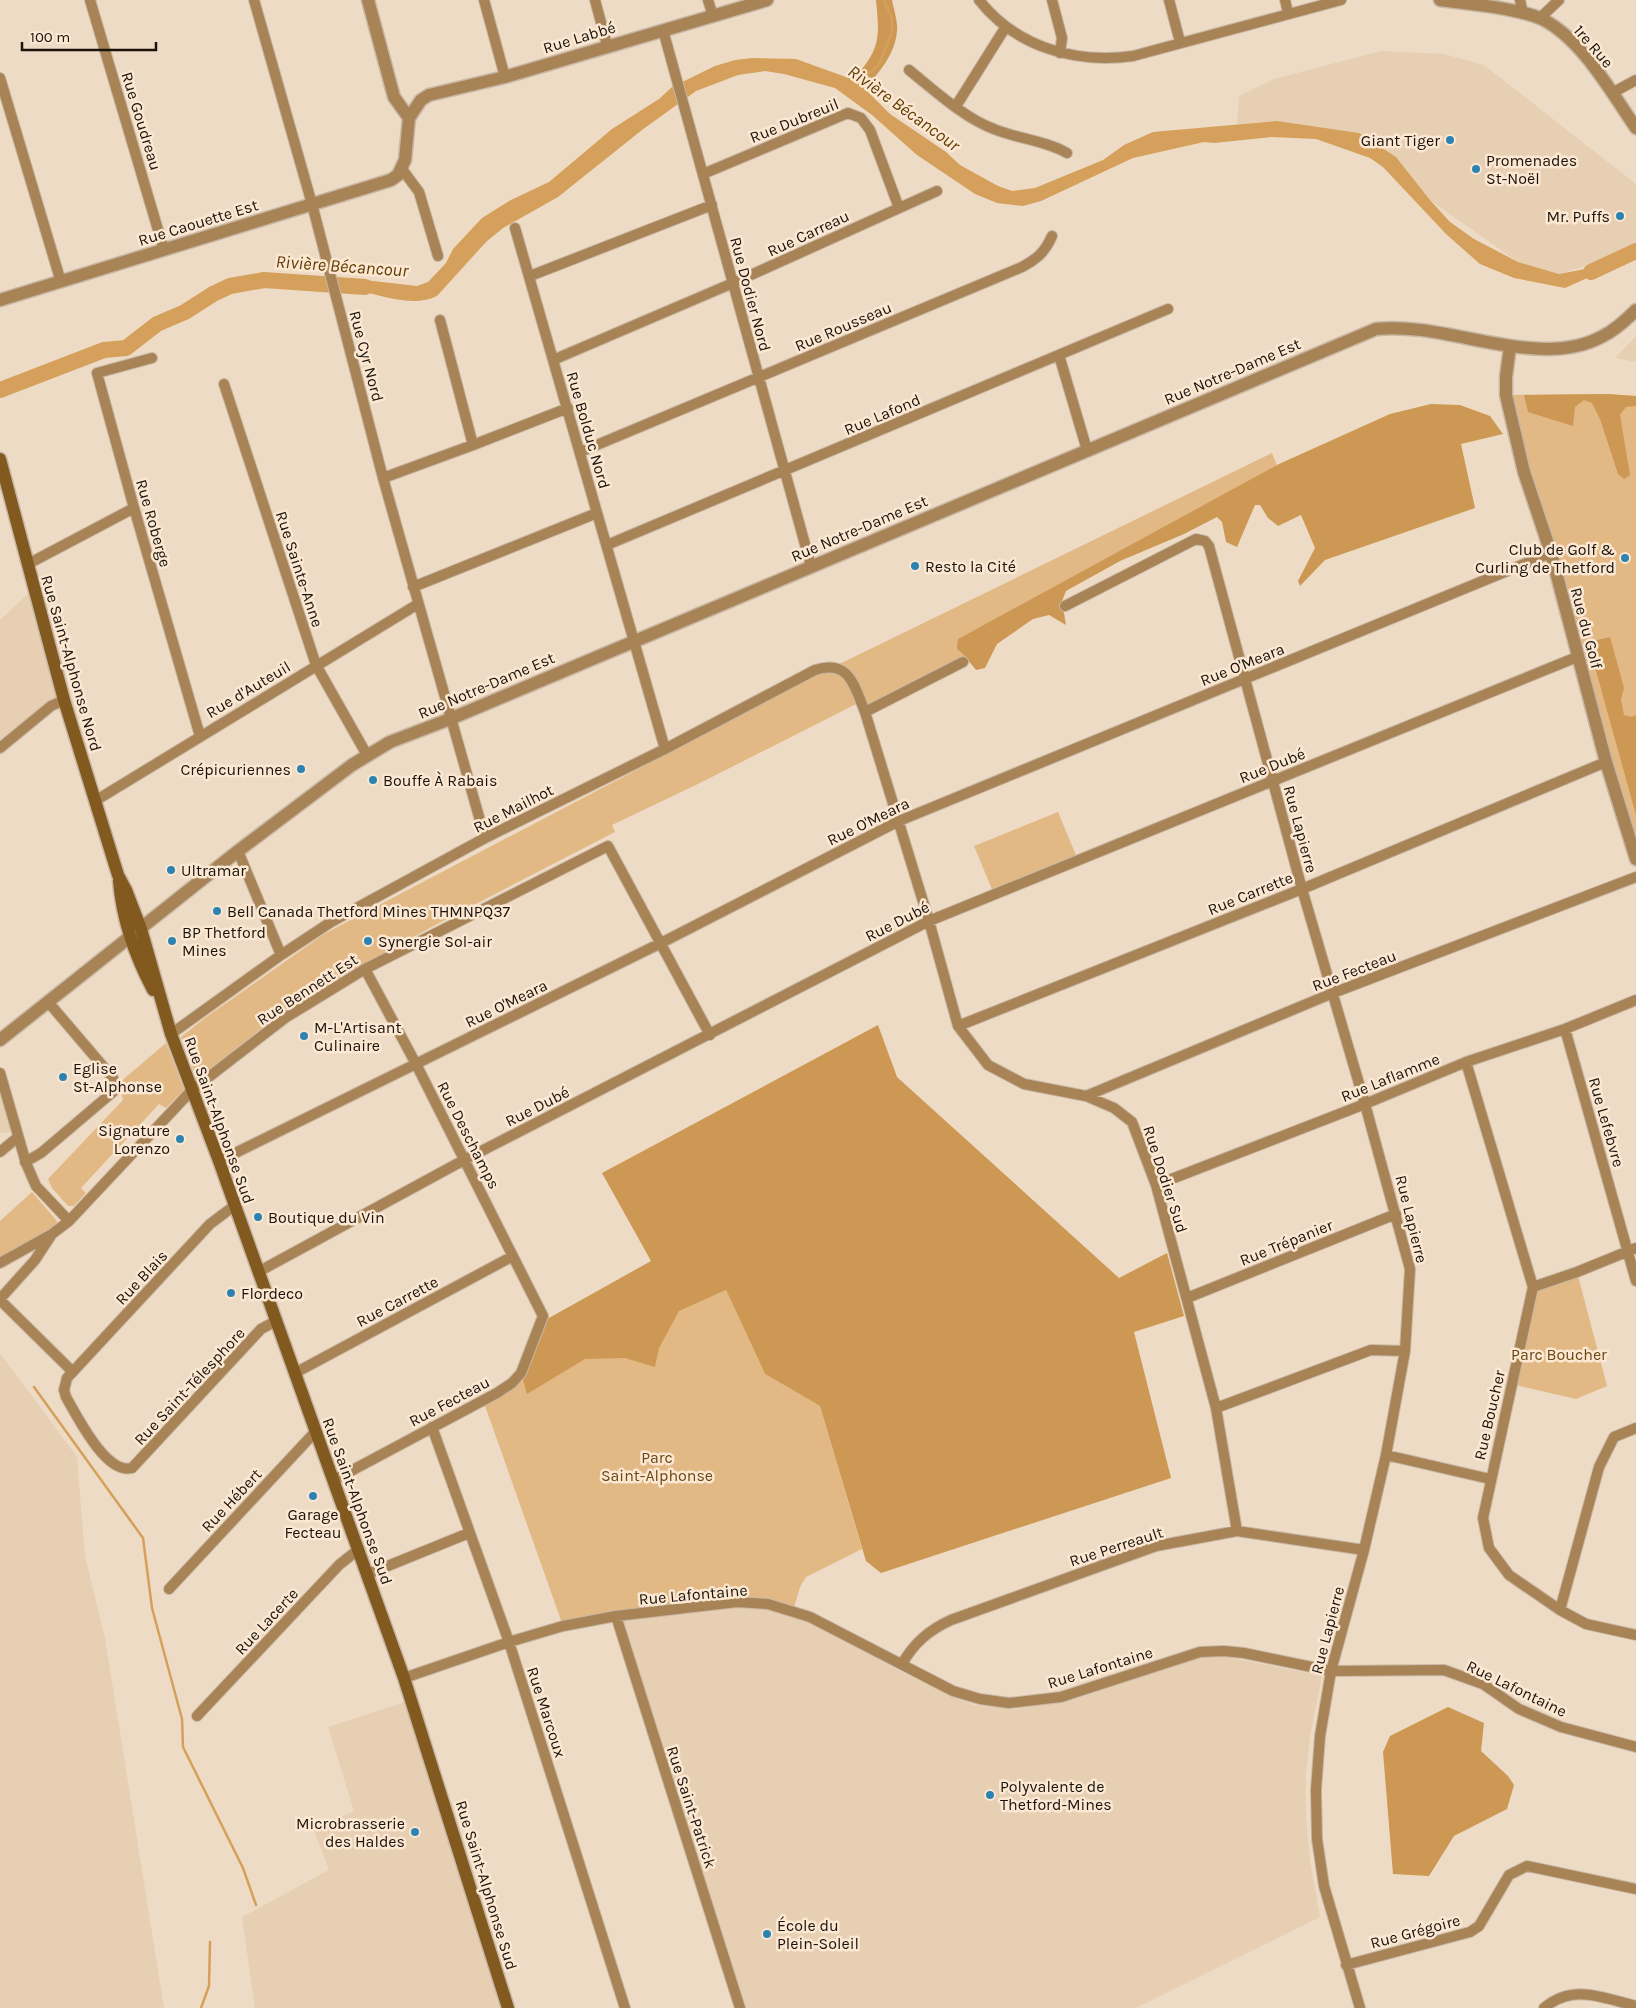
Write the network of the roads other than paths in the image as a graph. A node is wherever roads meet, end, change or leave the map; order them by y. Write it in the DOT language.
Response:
graph roads {
  1 [pos="90,0"];
  2 [pos="254,0"];
  3 [pos="368,0"];
  4 [pos="484,0"];
  5 [pos="595,0"];
  6 [pos="708,0"];
  7 [pos="766,0"];
  8 [pos="979,0"];
  9 [pos="1052,0"];
  10 [pos="1169,0"];
  11 [pos="1285,0"];
  12 [pos="1341,0"];
  13 [pos="1440,0"];
  14 [pos="1520,0"];
  15 [pos="1559,0"];
  16 [pos="1288,13"];
  17 [pos="1523,14"];
  18 [pos="712,16"];
  19 [pos="1540,18"];
  20 [pos="1005,28"];
  21 [pos="663,30"];
  22 [pos="1180,42"];
  23 [pos="607,45"];
  24 [pos="1060,53"];
  25 [pos="909,70"];
  26 [pos="505,77"];
  27 [pos="0,78"];
  28 [pos="1636,80"];
  29 [pos="1612,93"];
  30 [pos="956,106"];
  31 [pos="409,118"];
  32 [pos="1636,128"];
  33 [pos="1067,153"];
  34 [pos="402,169"];
  35 [pos="703,174"];
  36 [pos="937,191"];
  37 [pos="312,204"];
  38 [pos="712,205"];
  39 [pos="899,208"];
  40 [pos="515,228"];
  41 [pos="1052,236"];
  42 [pos="164,250"];
  43 [pos="438,256"];
  44 [pos="530,276"];
  45 [pos="61,282"];
  46 [pos="733,284"];
  47 [pos="0,300"];
  48 [pos="1168,309"];
  49 [pos="1636,310"];
  50 [pos="440,320"];
  51 [pos="1510,346"];
  52 [pos="1059,355"];
  53 [pos="152,358"];
  54 [pos="553,360"];
  55 [pos="759,378"];
  56 [pos="224,384"];
  57 [pos="568,408"];
  58 [pos="473,445"];
  59 [pos="1087,450"];
  60 [pos="580,452"];
  61 [pos="0,459"];
  62 [pos="785,471"];
  63 [pos="383,478"];
  64 [pos="134,508"];
  65 [pos="597,513"];
  66 [pos="607,545"];
  67 [pos="1551,554"];
  68 [pos="28,564"];
  69 [pos="811,566"];
  70 [pos="413,587"];
  71 [pos="418,604"];
  72 [pos="1066,606"];
  73 [pos="633,641"];
  74 [pos="1577,656"];
  75 [pos="963,662"];
  76 [pos="316,666"];
  77 [pos="1246,679"];
  78 [pos="64,700"];
  79 [pos="864,712"];
  80 [pos="450,719"];
  81 [pos="200,736"];
  82 [pos="0,748"];
  83 [pos="665,749"];
  84 [pos="367,755"];
  85 [pos="1606,762"];
  86 [pos="1273,780"];
  87 [pos="95,801"];
  88 [pos="899,821"];
  89 [pos="485,838"];
  90 [pos="238,851"];
  91 [pos="1636,859"];
  92 [pos="1636,877"];
  93 [pos="1302,889"];
  94 [pos="929,921"];
  95 [pos="136,933"];
  96 [pos="661,943"];
  97 [pos="282,954"];
  98 [pos="366,969"];
  99 [pos="1333,993"];
  100 [pos="1636,1000"];
  101 [pos="49,1003"];
  102 [pos="958,1026"];
  103 [pos="1565,1029"];
  104 [pos="171,1034"];
  105 [pos="710,1035"];
  106 [pos="0,1040"];
  107 [pos="1466,1062"];
  108 [pos="416,1064"];
  109 [pos="0,1073"];
  110 [pos="192,1090"];
  111 [pos="1086,1096"];
  112 [pos="1365,1104"];
  113 [pos="18,1138"];
  114 [pos="0,1152"];
  115 [pos="464,1160"];
  116 [pos="219,1161"];
  117 [pos="25,1162"];
  118 [pos="1156,1185"];
  119 [pos="234,1206"];
  120 [pos="1396,1214"];
  121 [pos="70,1221"];
  122 [pos="52,1234"];
  123 [pos="1632,1249"];
  124 [pos="513,1256"];
  125 [pos="0,1263"];
  126 [pos="258,1272"];
  127 [pos="1636,1281"];
  128 [pos="1533,1286"];
  129 [pos="1187,1298"];
  130 [pos="0,1299"];
  131 [pos="543,1316"];
  132 [pos="276,1321"];
  133 [pos="1405,1351"];
  134 [pos="73,1372"];
  135 [pos="295,1373"];
  136 [pos="1216,1408"];
  137 [pos="432,1427"];
  138 [pos="1636,1428"];
  139 [pos="316,1431"];
  140 [pos="1386,1455"];
  141 [pos="1490,1479"];
  142 [pos="334,1480"];
  143 [pos="1237,1531"];
  144 [pos="469,1533"];
  145 [pos="359,1549"];
  146 [pos="1364,1550"];
  147 [pos="368,1574"];
  148 [pos="169,1589"];
  149 [pos="1560,1610"];
  150 [pos="616,1616"];
  151 [pos="1636,1635"];
  152 [pos="508,1642"];
  153 [pos="902,1664"];
  154 [pos="1331,1671"];
  155 [pos="404,1678"];
  156 [pos="197,1716"];
  157 [pos="1636,1747"];
  158 [pos="1636,1889"];
  159 [pos="1346,1965"];
  160 [pos="1636,2006"];
  161 [pos="508,2008"];
  162 [pos="625,2008"];
  163 [pos="740,2008"];
  164 [pos="1360,2008"];
  165 [pos="1544,2008"];
  1 -- 42 [label="street, Rue Goudreau"];
  2 -- 37 [label="street, Rue Cyr Nord"];
  3 -- 31 [label="street"];
  4 -- 26 [label="street"];
  5 -- 23 [label="street"];
  6 -- 18 [label="street"];
  7 -- 18 [label="street, Rue Labbé"];
  8 -- 20 [label="street"];
  9 -- 24 [label="street"];
  10 -- 22 [label="street"];
  11 -- 16 [label="street"];
  12 -- 16 [label="street"];
  13 -- 17 [label="street, 1re Rue"];
  14 -- 17 [label="street"];
  15 -- 19 [label="street"];
  16 -- 22 [label="street"];
  17 -- 19 [label="street, 1re Rue"];
  18 -- 21 [label="street, Rue Labbé"];
  19 -- 29 [label="street, 1re Rue"];
  20 -- 24 [label="street"];
  20 -- 30 [label="street"];
  21 -- 23 [label="street, Rue Labbé"];
  21 -- 35 [label="street, Rue Dodier Nord"];
  22 -- 24 [label="street"];
  23 -- 26 [label="street, Rue Labbé"];
  25 -- 30 [label="street"];
  26 -- 31 [label="street, Rue Labbé"];
  27 -- 45 [label="street"];
  28 -- 29 [label="street"];
  29 -- 32 [label="street, 1re Rue"];
  30 -- 33 [label="street"];
  31 -- 34 [label="street"];
  34 -- 37 [label="street, Rue Caouette Est"];
  34 -- 43 [label="street"];
  35 -- 38 [label="street, Rue Dodier Nord"];
  35 -- 39 [label="street, Rue Dubreuil"];
  36 -- 39 [label="street, Rue Carreau"];
  37 -- 42 [label="street, Rue Caouette Est"];
  37 -- 63 [label="street, Rue Cyr Nord"];
  38 -- 44 [label="street"];
  38 -- 46 [label="street, Rue Dodier Nord"];
  39 -- 46 [label="street, Rue Carreau"];
  40 -- 44 [label="street, Rue Bolduc Nord"];
  41 -- 55 [label="street, Rue Rousseau"];
  42 -- 45 [label="street, Rue Caouette Est"];
  44 -- 54 [label="street, Rue Bolduc Nord"];
  45 -- 47 [label="street, Rue Caouette Est"];
  46 -- 54 [label="street, Rue Carreau"];
  46 -- 55 [label="street, Rue Dodier Nord"];
  48 -- 52 [label="street, Rue Lafond"];
  49 -- 51 [label="street, Rue Notre-Dame Est"];
  50 -- 58 [label="street"];
  51 -- 59 [label="street, Rue Notre-Dame Est"];
  51 -- 67 [label="street, Rue du Golf"];
  52 -- 59 [label="street"];
  52 -- 62 [label="street, Rue Lafond"];
  53 -- 64 [label="street, Rue Roberge"];
  54 -- 57 [label="street, Rue Bolduc Nord"];
  55 -- 60 [label="street, Rue Rousseau"];
  55 -- 62 [label="street, Rue Dodier Nord"];
  56 -- 76 [label="street, Rue Sainte-Anne"];
  57 -- 58 [label="street"];
  57 -- 60 [label="street, Rue Bolduc Nord"];
  58 -- 63 [label="street"];
  59 -- 69 [label="street, Rue Notre-Dame Est"];
  60 -- 65 [label="street, Rue Bolduc Nord"];
  61 -- 68 [label="main road, Rue Saint-Alphonse Nord"];
  62 -- 66 [label="street, Rue Lafond"];
  62 -- 69 [label="street, Rue Dodier Nord"];
  63 -- 70 [label="street, Rue Cyr Nord"];
  64 -- 68 [label="street"];
  64 -- 81 [label="street, Rue Roberge"];
  65 -- 66 [label="street, Rue Bolduc Nord"];
  65 -- 70 [label="street"];
  66 -- 73 [label="street, Rue Bolduc Nord"];
  67 -- 74 [label="street, Rue du Golf"];
  67 -- 77 [label="street, Rue O'Meara"];
  68 -- 78 [label="main road, Rue Saint-Alphonse Nord"];
  69 -- 73 [label="street, Rue Notre-Dame Est"];
  70 -- 71 [label="street, Rue Cyr Nord"];
  71 -- 76 [label="street, Rue d'Auteuil"];
  71 -- 80 [label="street, Rue Cyr Nord"];
  72 -- 77 [label="street, Rue Lapierre"];
  73 -- 80 [label="street, Rue Notre-Dame Est"];
  73 -- 83 [label="street, Rue Bolduc Nord"];
  74 -- 85 [label="street, Rue du Golf"];
  74 -- 86 [label="street, Rue Dubé"];
  75 -- 79 [label="street"];
  76 -- 81 [label="street, Rue d'Auteuil"];
  76 -- 84 [label="street, Rue Sainte-Anne"];
  77 -- 86 [label="street, Rue Lapierre"];
  77 -- 88 [label="street, Rue O'Meara"];
  78 -- 82 [label="street"];
  78 -- 87 [label="main road, Rue Saint-Alphonse Nord"];
  79 -- 83 [label="street, Rue Mailhot"];
  79 -- 88 [label="street, Rue Dodier Sud"];
  80 -- 84 [label="street, Rue Notre-Dame Est"];
  80 -- 89 [label="street, Rue Cyr Nord"];
  81 -- 87 [label="street, Rue d'Auteuil"];
  83 -- 89 [label="street, Rue Mailhot"];
  84 -- 90 [label="street, Rue Notre-Dame Est"];
  85 -- 91 [label="street, Rue du Golf"];
  85 -- 93 [label="street, Rue Carrette"];
  86 -- 93 [label="street, Rue Lapierre"];
  86 -- 94 [label="street, Rue Dubé"];
  87 -- 95 [label="main road, Rue Saint-Alphonse Nord"];
  88 -- 94 [label="street, Rue Dodier Sud"];
  88 -- 96 [label="street, Rue O'Meara"];
  89 -- 97 [label="street, Rue Mailhot"];
  90 -- 95 [label="street, Rue Notre-Dame Est"];
  90 -- 97 [label="street"];
  92 -- 99 [label="street, Rue Fecteau"];
  93 -- 99 [label="street, Rue Lapierre"];
  93 -- 102 [label="street, Rue Carrette"];
  94 -- 102 [label="street, Rue Dodier Sud"];
  94 -- 105 [label="street, Rue Dubé"];
  95 -- 101 [label="street, Rue Notre-Dame Est"];
  95 -- 104 [label="main road, Rue Saint-Alphonse Sud"];
  96 -- 98 [label="street, Rue Bennett Est"];
  96 -- 105 [label="street"];
  96 -- 108 [label="street, Rue O'Meara"];
  97 -- 104 [label="street, Rue Mailhot"];
  98 -- 108 [label="street, Rue Deschamps"];
  98 -- 110 [label="street, Rue Bennett Est"];
  99 -- 111 [label="street, Rue Fecteau"];
  99 -- 112 [label="street, Rue Lapierre"];
  100 -- 103 [label="street, Rue Laflamme"];
  101 -- 106 [label="street, Rue Notre-Dame Est"];
  101 -- 117 [label="street"];
  102 -- 111 [label="street, Rue Dodier Sud"];
  103 -- 107 [label="street, Rue Laflamme"];
  103 -- 123 [label="street, Rue Lefebvre"];
  104 -- 110 [label="main road, Rue Saint-Alphonse Sud"];
  105 -- 115 [label="street, Rue Dubé"];
  107 -- 112 [label="street, Rue Laflamme"];
  107 -- 128 [label="street, Rue Boucher"];
  108 -- 115 [label="street, Rue Deschamps"];
  108 -- 116 [label="street, Rue O'Meara"];
  109 -- 113 [label="street"];
  110 -- 116 [label="main road, Rue Saint-Alphonse Sud"];
  110 -- 121 [label="street, Rue Bennett Est"];
  111 -- 118 [label="street, Rue Dodier Sud"];
  112 -- 118 [label="street, Rue Laflamme"];
  112 -- 120 [label="street, Rue Lapierre"];
  113 -- 114 [label="street"];
  113 -- 117 [label="street"];
  115 -- 124 [label="street, Rue Deschamps"];
  115 -- 126 [label="street, Rue Dubé"];
  116 -- 119 [label="main road, Rue Saint-Alphonse Sud"];
  117 -- 121 [label="street"];
  118 -- 129 [label="street, Rue Dodier Sud"];
  119 -- 126 [label="main road, Rue Saint-Alphonse Sud"];
  119 -- 134 [label="street, Rue Blais"];
  120 -- 129 [label="street, Rue Trépanier"];
  120 -- 133 [label="street, Rue Lapierre"];
  121 -- 122 [label="street, Rue Bennett Est"];
  122 -- 125 [label="street"];
  122 -- 130 [label="street"];
  123 -- 127 [label="street, Rue Lefebvre"];
  123 -- 128 [label="street"];
  124 -- 131 [label="street, Rue Deschamps"];
  124 -- 135 [label="street, Rue Carrette"];
  126 -- 132 [label="main road, Rue Saint-Alphonse Sud"];
  128 -- 141 [label="street, Rue Boucher"];
  129 -- 136 [label="street, Rue Dodier Sud"];
  130 -- 134 [label="street"];
  131 -- 137 [label="street, Rue Fecteau"];
  132 -- 134 [label="street, Rue Saint-Télesphore"];
  132 -- 135 [label="main road, Rue Saint-Alphonse Sud"];
  133 -- 136 [label="street"];
  133 -- 140 [label="street, Rue Lapierre"];
  135 -- 139 [label="main road, Rue Saint-Alphonse Sud"];
  136 -- 143 [label="street, Rue Dodier Sud"];
  137 -- 142 [label="street, Rue Fecteau"];
  137 -- 144 [label="street, Rue Marcoux"];
  138 -- 149 [label="street"];
  139 -- 142 [label="main road, Rue Saint-Alphonse Sud"];
  139 -- 148 [label="street, Rue Hébert"];
  140 -- 141 [label="street"];
  140 -- 146 [label="street, Rue Lapierre"];
  141 -- 149 [label="street, Rue Boucher"];
  142 -- 145 [label="main road, Rue Saint-Alphonse Sud"];
  143 -- 146 [label="street, Rue Perreault"];
  143 -- 153 [label="street, Rue Perreault"];
  144 -- 147 [label="street"];
  144 -- 152 [label="street, Rue Marcoux"];
  145 -- 147 [label="main road, Rue Saint-Alphonse Sud"];
  145 -- 156 [label="street, Rue Lacerte"];
  146 -- 154 [label="street, Rue Lapierre"];
  147 -- 155 [label="main road, Rue Saint-Alphonse Sud"];
  149 -- 151 [label="street, Rue Boucher"];
  150 -- 152 [label="street, Rue Lafontaine"];
  150 -- 153 [label="street, Rue Lafontaine"];
  150 -- 163 [label="street, Rue Saint-Patrick"];
  152 -- 155 [label="street, Rue Lafontaine"];
  152 -- 162 [label="street, Rue Marcoux"];
  153 -- 154 [label="street, Rue Lafontaine"];
  154 -- 157 [label="street, Rue Lafontaine"];
  154 -- 159 [label="street, Rue Lapierre"];
  155 -- 161 [label="main road, Rue Saint-Alphonse Sud"];
  158 -- 159 [label="street, Rue Grégoire"];
  159 -- 164 [label="street, Rue Lapierre"];
  160 -- 165 [label="street"];
}
